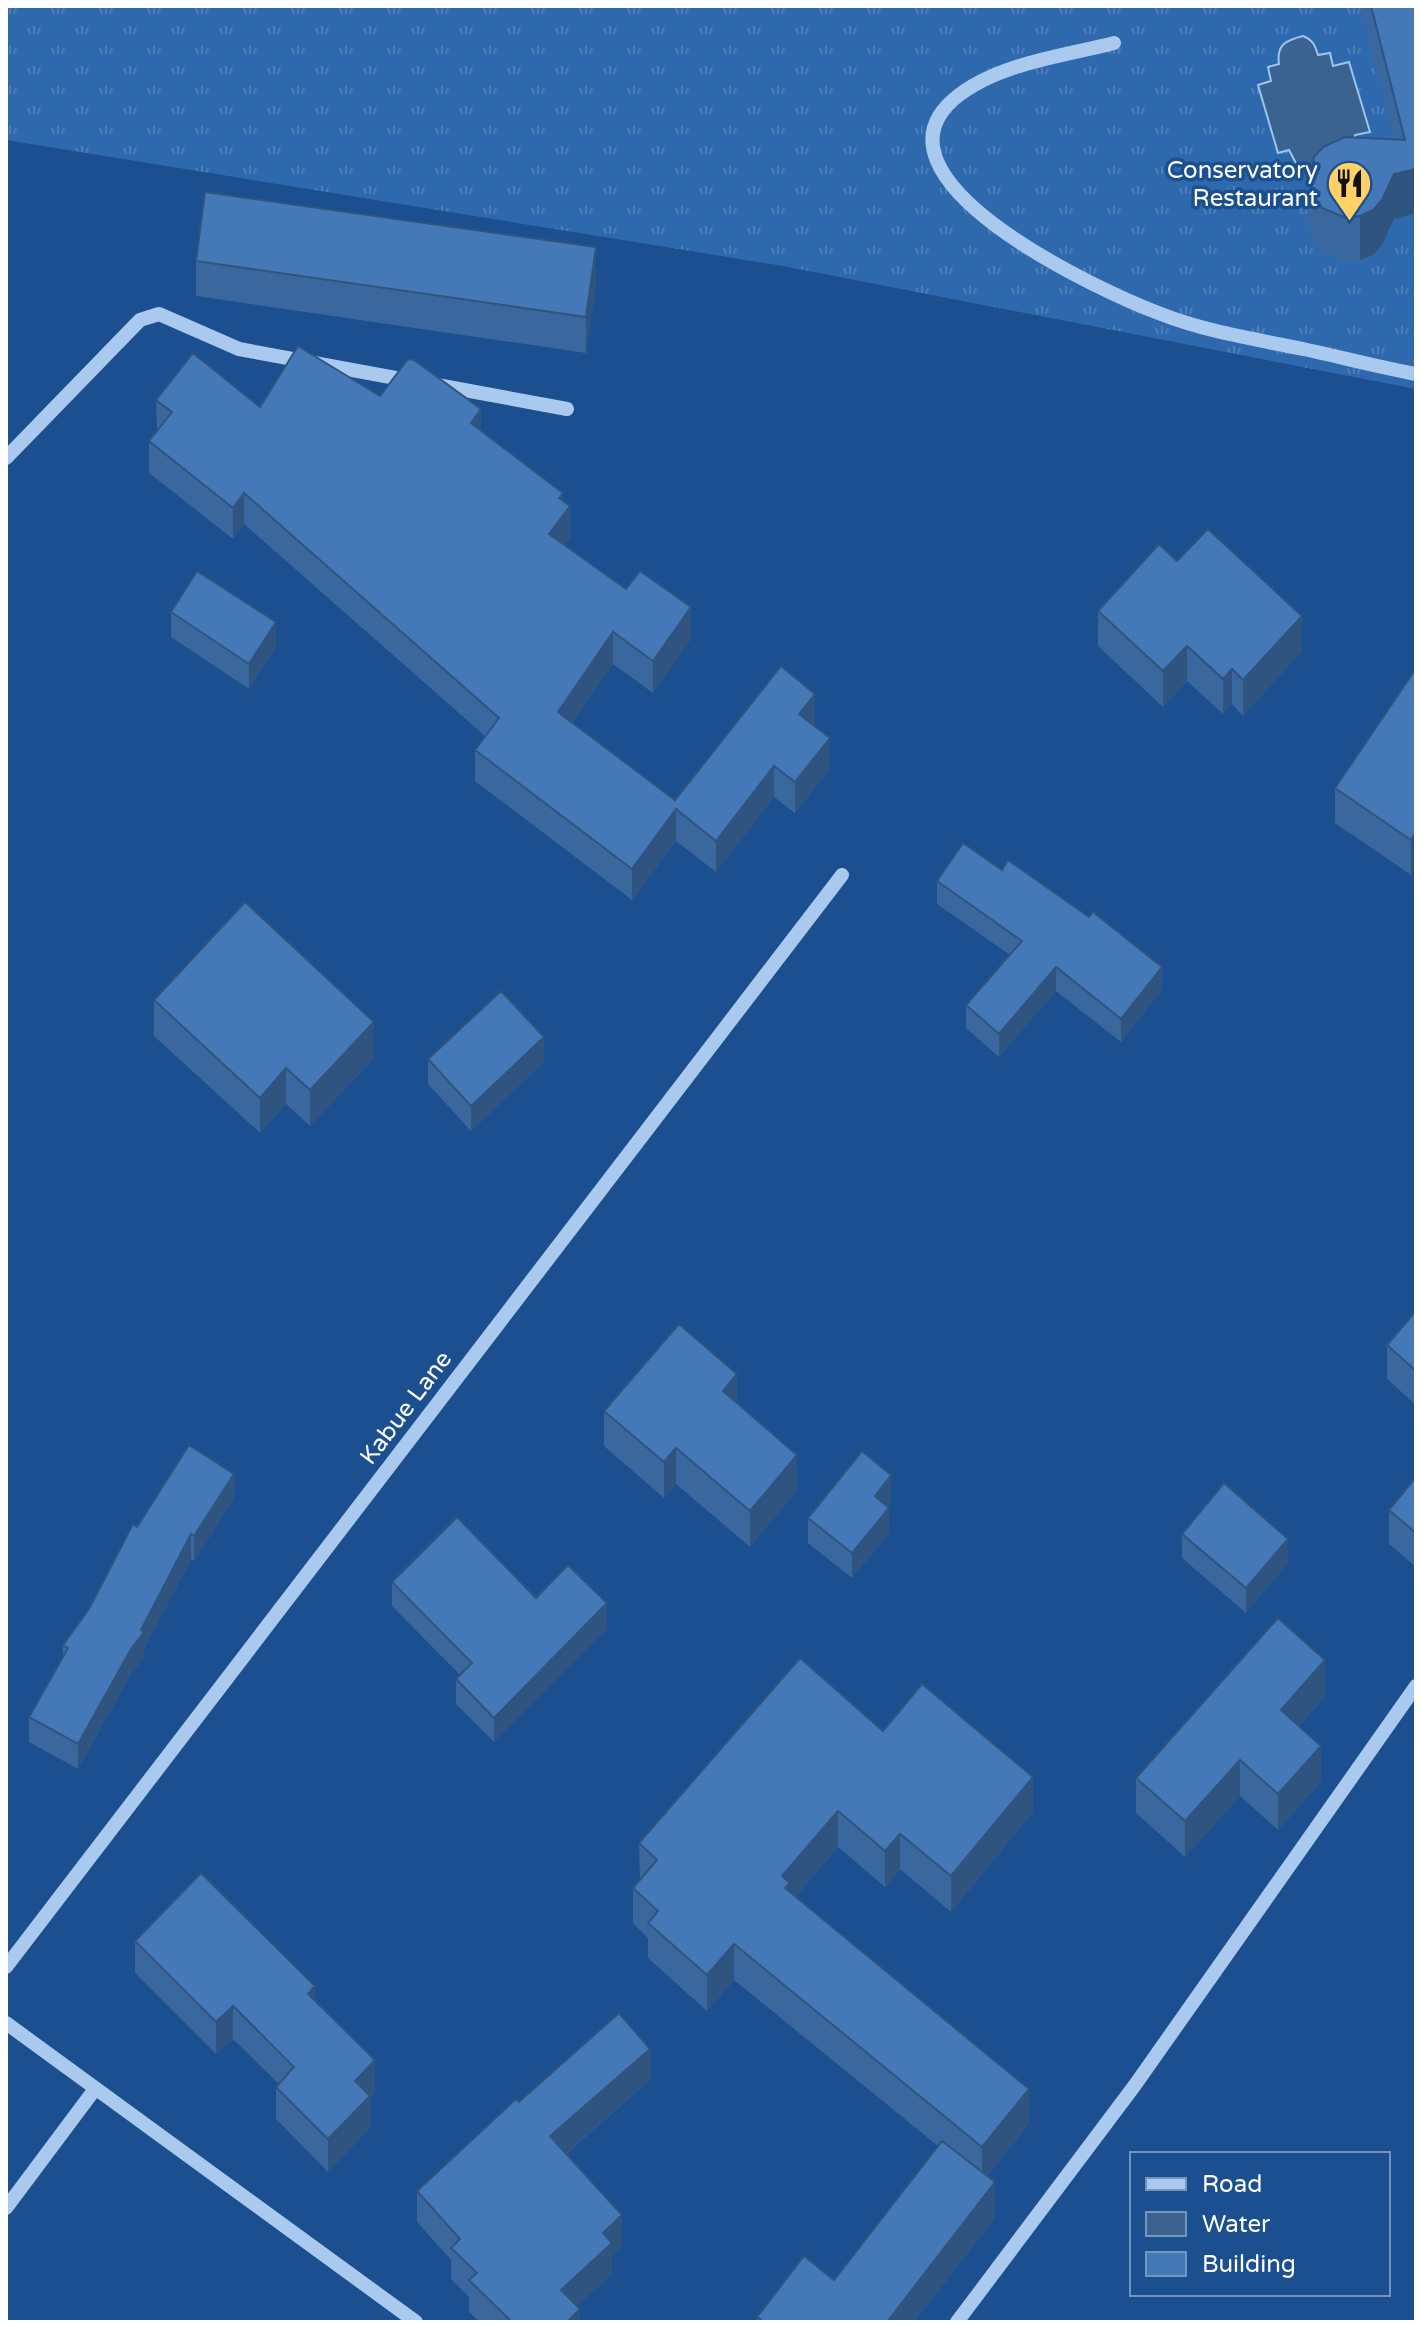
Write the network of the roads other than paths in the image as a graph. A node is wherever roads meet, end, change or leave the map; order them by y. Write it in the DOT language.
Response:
graph roads {
  1 [pos="1114,43"];
  2 [pos="1416,374"];
  3 [pos="567,409"];
  4 [pos="6,458"];
  5 [pos="842,875"];
  6 [pos="1416,1686"];
  7 [pos="6,1967"];
  8 [pos="6,2023"];
  9 [pos="95,2089"];
  10 [pos="6,2208"];
  11 [pos="416,2322"];
  12 [pos="957,2322"];
  1 -- 2 [label="street"];
  3 -- 4 [label="street"];
  5 -- 7 [label="street, Kabue Lane"];
  6 -- 12 [label="street"];
  8 -- 9 [label="street"];
  9 -- 10 [label="street"];
  9 -- 11 [label="street"];
}
